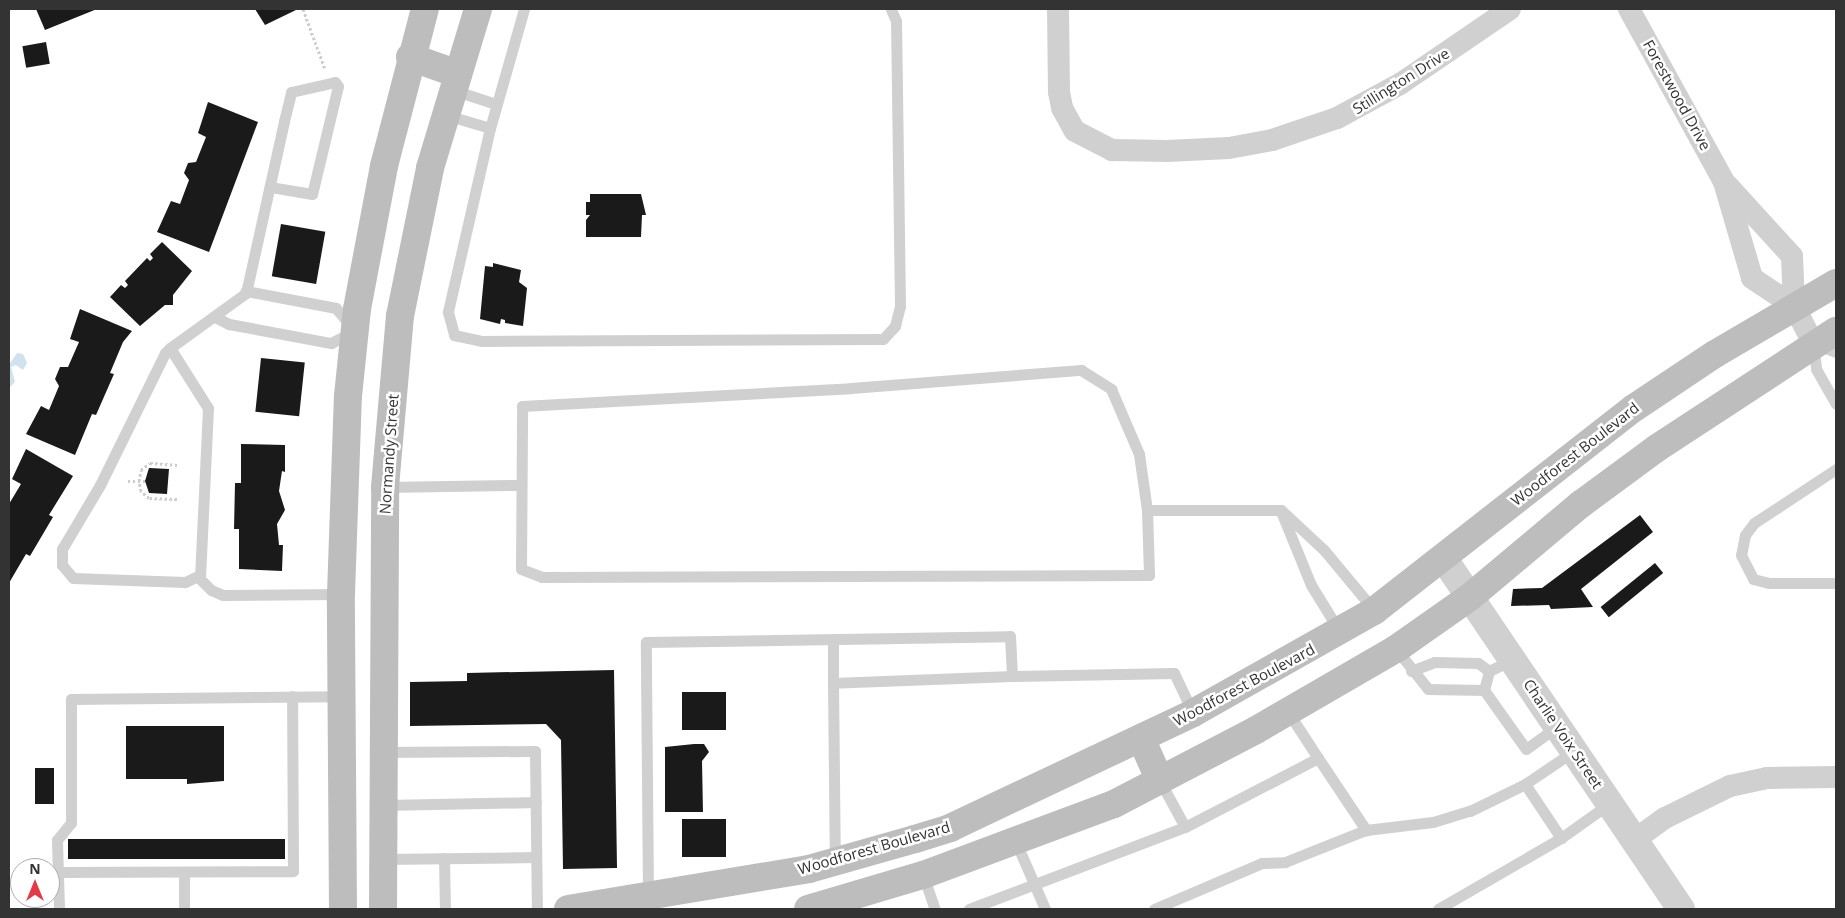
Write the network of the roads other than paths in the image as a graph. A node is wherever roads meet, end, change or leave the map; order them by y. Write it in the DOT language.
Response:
graph roads {
  1 [pos="425,9"];
  2 [pos="478,9"];
  3 [pos="524,9"];
  4 [pos="891,9"];
  5 [pos="1058,9"];
  6 [pos="1510,9"];
  7 [pos="1629,9"];
  8 [pos="410,57"];
  9 [pos="452,93"];
  10 [pos="496,104"];
  11 [pos="490,128"];
  12 [pos="1724,182"];
  13 [pos="270,187"];
  14 [pos="1836,283"];
  15 [pos="246,291"];
  16 [pos="1794,306"];
  17 [pos="215,317"];
  18 [pos="355,331"];
  19 [pos="399,335"];
  20 [pos="1829,342"];
  21 [pos="170,348"];
  22 [pos="1836,404"];
  23 [pos="1836,469"];
  24 [pos="519,485"];
  25 [pos="385,487"];
  26 [pos="1147,510"];
  27 [pos="1281,510"];
  28 [pos="1444,559"];
  29 [pos="198,577"];
  30 [pos="1836,583"];
  31 [pos="341,594"];
  32 [pos="384,594"];
  33 [pos="1470,597"];
  34 [pos="1374,611"];
  35 [pos="1340,633"];
  36 [pos="833,639"];
  37 [pos="1403,660"];
  38 [pos="1500,666"];
  39 [pos="1012,676"];
  40 [pos="834,683"];
  41 [pos="1484,690"];
  42 [pos="292,696"];
  43 [pos="342,696"];
  44 [pos="1288,712"];
  45 [pos="1193,713"];
  46 [pos="1558,726"];
  47 [pos="1141,738"];
  48 [pos="1574,751"];
  49 [pos="382,752"];
  50 [pos="1318,758"];
  51 [pos="1836,777"];
  52 [pos="1160,781"];
  53 [pos="1525,784"];
  54 [pos="536,802"];
  55 [pos="1610,803"];
  56 [pos="382,805"];
  57 [pos="1185,827"];
  58 [pos="1366,830"];
  59 [pos="1561,838"];
  60 [pos="1016,840"];
  61 [pos="1633,841"];
  62 [pos="536,857"];
  63 [pos="58,858"];
  64 [pos="444,858"];
  65 [pos="382,859"];
  66 [pos="835,861"];
  67 [pos="808,869"];
  68 [pos="60,872"];
  69 [pos="184,872"];
  70 [pos="923,875"];
  71 [pos="1034,884"];
  72 [pos="648,898"];
  73 [pos="821,908"];
  74 [pos="184,909"];
  75 [pos="343,909"];
  76 [pos="383,909"];
  77 [pos="445,909"];
  78 [pos="537,909"];
  79 [pos="568,909"];
  80 [pos="935,909"];
  81 [pos="969,909"];
  82 [pos="1045,909"];
  83 [pos="1154,909"];
  84 [pos="1438,909"];
  85 [pos="1681,909"];
  1 -- 8 [label="main road"];
  2 -- 9 [label="main road, Normandy Street"];
  3 -- 10 [label="lane"];
  4 -- 11 [label="lane"];
  5 -- 6 [label="street, Stillington Drive"];
  7 -- 12 [label="street, Forestwood Drive"];
  8 -- 9 [label="main road"];
  8 -- 18 [label="main road"];
  9 -- 10 [label="lane"];
  9 -- 11 [label="lane"];
  9 -- 19 [label="main road, Normandy Street"];
  10 -- 11 [label="lane"];
  12 -- 16 [label="street, Forestwood Drive"];
  12 -- 16 [label="street, Forestwood Drive"];
  13 -- 13 [label="lane"];
  13 -- 15 [label="lane"];
  14 -- 16 [label="main road, Woodforest Boulevard"];
  15 -- 17 [label="lane"];
  15 -- 18 [label="lane"];
  16 -- 20 [label="street, Forestwood Drive"];
  16 -- 28 [label="main road, Woodforest Boulevard"];
  17 -- 18 [label="lane"];
  17 -- 21 [label="lane"];
  18 -- 19 [label="main road"];
  18 -- 31 [label="main road"];
  19 -- 25 [label="main road, Normandy Street"];
  20 -- 22 [label="lane"];
  20 -- 33 [label="main road"];
  21 -- 29 [label="lane"];
  21 -- 29 [label="lane"];
  23 -- 30 [label="lane"];
  24 -- 25 [label="lane"];
  24 -- 26 [label="lane"];
  24 -- 26 [label="lane"];
  25 -- 32 [label="main road, Normandy Street"];
  26 -- 27 [label="lane"];
  27 -- 34 [label="lane"];
  27 -- 35 [label="lane"];
  28 -- 33 [label="street, Charlie Voix Street"];
  28 -- 34 [label="main road, Woodforest Boulevard"];
  29 -- 31 [label="lane"];
  31 -- 32 [label="main road"];
  31 -- 43 [label="main road"];
  32 -- 49 [label="main road, Normandy Street"];
  33 -- 37 [label="main road"];
  33 -- 38 [label="street, Charlie Voix Street"];
  34 -- 35 [label="main road, Woodforest Boulevard"];
  35 -- 45 [label="main road, Woodforest Boulevard"];
  36 -- 39 [label="lane"];
  36 -- 40 [label="lane"];
  36 -- 72 [label="lane"];
  37 -- 38 [label="lane"];
  37 -- 41 [label="lane"];
  37 -- 44 [label="main road"];
  38 -- 41 [label="lane"];
  38 -- 46 [label="street, Charlie Voix Street"];
  39 -- 40 [label="lane"];
  39 -- 45 [label="lane"];
  40 -- 66 [label="lane"];
  41 -- 46 [label="lane"];
  42 -- 43 [label="lane"];
  42 -- 63 [label="lane"];
  42 -- 69 [label="lane"];
  43 -- 75 [label="main road"];
  44 -- 50 [label="lane"];
  44 -- 52 [label="main road"];
  45 -- 47 [label="main road, Woodforest Boulevard"];
  46 -- 48 [label="street, Charlie Voix Street"];
  47 -- 52 [label="main road"];
  47 -- 66 [label="main road, Woodforest Boulevard"];
  48 -- 53 [label="lane"];
  48 -- 55 [label="street, Charlie Voix Street"];
  49 -- 54 [label="lane"];
  49 -- 56 [label="main road, Normandy Street"];
  50 -- 57 [label="lane"];
  50 -- 58 [label="lane"];
  51 -- 61 [label="street"];
  52 -- 57 [label="lane"];
  52 -- 60 [label="main road"];
  53 -- 58 [label="lane"];
  53 -- 59 [label="lane"];
  54 -- 56 [label="lane"];
  54 -- 62 [label="lane"];
  55 -- 59 [label="lane"];
  55 -- 61 [label="street, Charlie Voix Street"];
  56 -- 65 [label="main road, Normandy Street"];
  57 -- 71 [label="lane"];
  58 -- 83 [label="lane"];
  59 -- 84 [label="lane"];
  60 -- 70 [label="main road"];
  60 -- 71 [label="lane"];
  61 -- 85 [label="street, Charlie Voix Street"];
  62 -- 64 [label="lane"];
  62 -- 78 [label="lane"];
  64 -- 65 [label="lane"];
  64 -- 77 [label="lane"];
  65 -- 76 [label="main road, Normandy Street"];
  66 -- 67 [label="main road, Woodforest Boulevard"];
  67 -- 72 [label="main road, Woodforest Boulevard"];
  67 -- 73 [label="main road"];
  68 -- 69 [label="lane"];
  69 -- 74 [label="lane"];
  70 -- 73 [label="main road"];
  70 -- 80 [label="lane"];
  71 -- 81 [label="lane"];
  71 -- 82 [label="lane"];
  72 -- 79 [label="main road, Woodforest Boulevard"];
}
